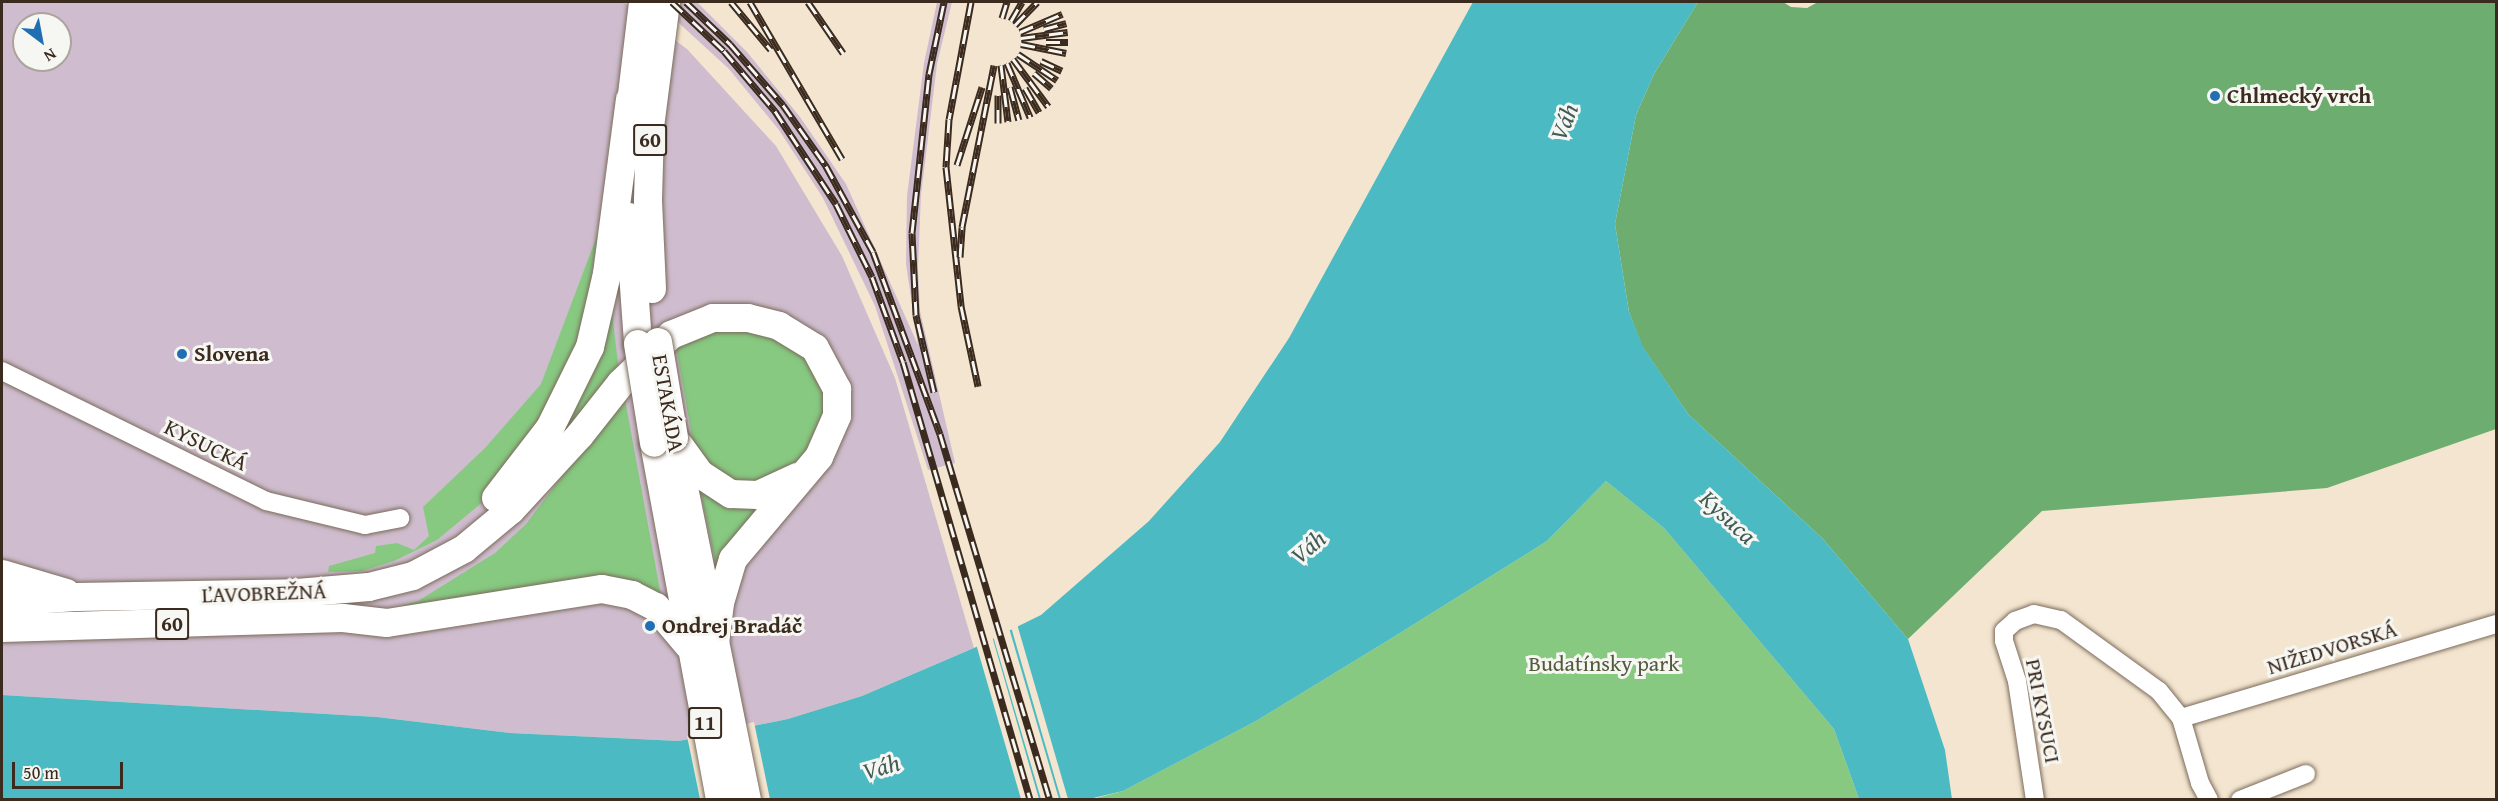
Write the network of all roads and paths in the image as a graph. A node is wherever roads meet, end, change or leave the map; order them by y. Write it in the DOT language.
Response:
graph roads {
  1 [pos="643,2"];
  2 [pos="666,2"];
  3 [pos="630,100"];
  4 [pos="2,371"];
  5 [pos="580,435"];
  6 [pos="664,440"];
  7 [pos="813,465"];
  8 [pos="400,518"];
  9 [pos="2,574"];
  10 [pos="348,589"];
  11 [pos="76,597"];
  12 [pos="2,602"];
  13 [pos="343,618"];
  14 [pos="2496,624"];
  15 [pos="2,628"];
  16 [pos="702,644"];
  17 [pos="2181,718"];
  18 [pos="2306,774"];
  19 [pos="720,800"];
  20 [pos="747,800"];
  21 [pos="2035,800"];
  22 [pos="2209,800"];
  23 [pos="2240,800"];
  1 -- 3 [label="main road, ESTAKÁDA / 60"];
  2 -- 6 [label="main road, ESTAKÁDA / 60, bridge"];
  3 -- 6 [label="main road, ESTAKÁDA / 60, bridge"];
  3 -- 10 [label="main road"];
  4 -- 8 [label="street, KYSUCKÁ"];
  5 -- 7 [label="main road"];
  5 -- 10 [label="main road, ĽAVOBREŽNÁ"];
  5 -- 13 [label="main road"];
  6 -- 7 [label="main road"];
  6 -- 16 [label="main road, ESTAKÁDA"];
  7 -- 16 [label="main road"];
  9 -- 11 [label="main road"];
  10 -- 11 [label="main road, ĽAVOBREŽNÁ / 60"];
  11 -- 12 [label="main road, ĽAVOBREŽNÁ / 60"];
  13 -- 15 [label="main road, ĽAVOBREŽNÁ / 60"];
  13 -- 16 [label="main road"];
  14 -- 17 [label="street, NIŽEDVORSKÁ"];
  16 -- 19 [label="main road, ESTAKÁDA / 11"];
  16 -- 20 [label="main road, ESTAKÁDA / 11"];
  17 -- 21 [label="street, PRI KYSUCI"];
  17 -- 22 [label="street"];
  18 -- 23 [label="street"];
}
